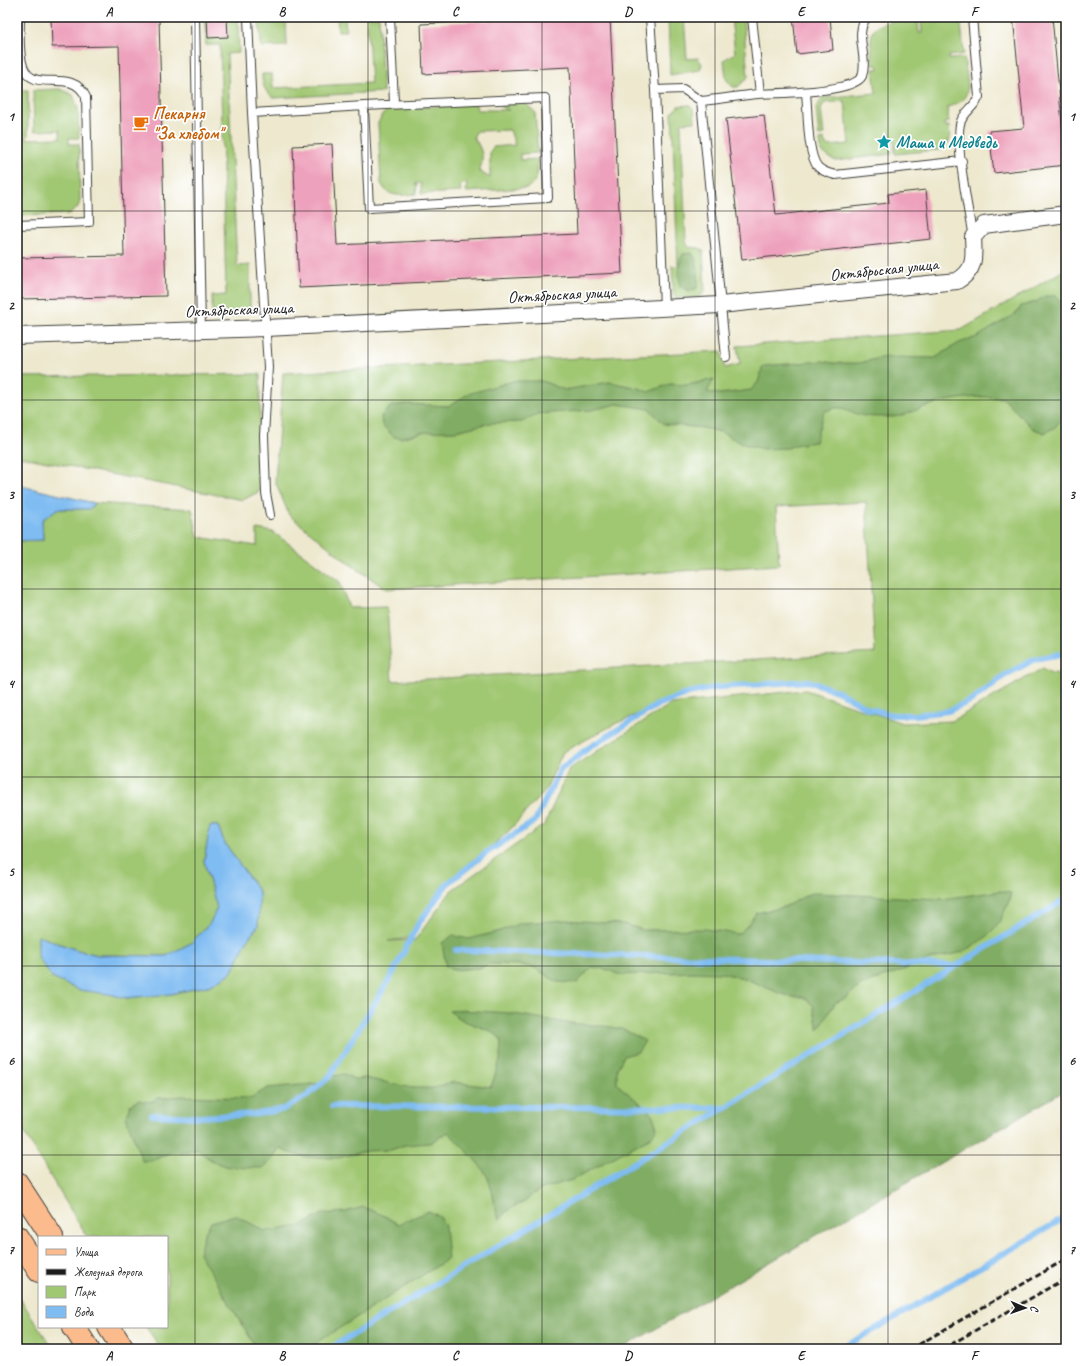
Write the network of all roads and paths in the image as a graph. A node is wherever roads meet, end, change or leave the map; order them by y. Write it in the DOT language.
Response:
graph roads {
  1 [pos="20,17"];
  2 [pos="195,17"];
  3 [pos="248,17"];
  4 [pos="390,17"];
  5 [pos="650,17"];
  6 [pos="752,17"];
  7 [pos="867,17"];
  8 [pos="972,17"];
  9 [pos="655,90"];
  10 [pos="806,93"];
  11 [pos="760,94"];
  12 [pos="700,101"];
  13 [pos="394,104"];
  14 [pos="364,106"];
  15 [pos="252,113"];
  16 [pos="962,161"];
  17 [pos="1066,214"];
  18 [pos="17,225"];
  19 [pos="973,237"];
  20 [pos="720,305"];
  21 [pos="664,307"];
  22 [pos="266,328"];
  23 [pos="201,329"];
  24 [pos="17,336"];
  25 [pos="726,357"];
  26 [pos="270,515"];
  27 [pos="17,1183"];
  28 [pos="51,1236"];
  29 [pos="17,1237"];
  30 [pos="38,1269"];
  31 [pos="75,1328"];
  32 [pos="88,1349"];
  1 -- 18 [label="lane"];
  2 -- 23 [label="lane"];
  3 -- 15 [label="lane"];
  4 -- 13 [label="lane"];
  5 -- 9 [label="lane"];
  6 -- 11 [label="lane"];
  7 -- 10 [label="lane"];
  8 -- 16 [label="lane"];
  9 -- 12 [label="lane"];
  9 -- 21 [label="lane"];
  10 -- 11 [label="lane"];
  10 -- 16 [label="lane"];
  11 -- 12 [label="lane"];
  12 -- 20 [label="lane"];
  13 -- 14 [label="lane"];
  13 -- 14 [label="lane"];
  14 -- 15 [label="lane"];
  15 -- 22 [label="lane"];
  16 -- 19 [label="lane"];
  17 -- 19 [label="street"];
  19 -- 20 [label="street, Октябрьская улица"];
  20 -- 21 [label="street, Октябрьская улица"];
  20 -- 25 [label="lane"];
  21 -- 22 [label="street, Октябрьская улица"];
  22 -- 23 [label="street, Октябрьская улица"];
  22 -- 26 [label="lane"];
  23 -- 24 [label="street, Октябрьская улица"];
  27 -- 28 [label="main road"];
  29 -- 30 [label="main road"];
  31 -- 32 [label="main road"];
}
